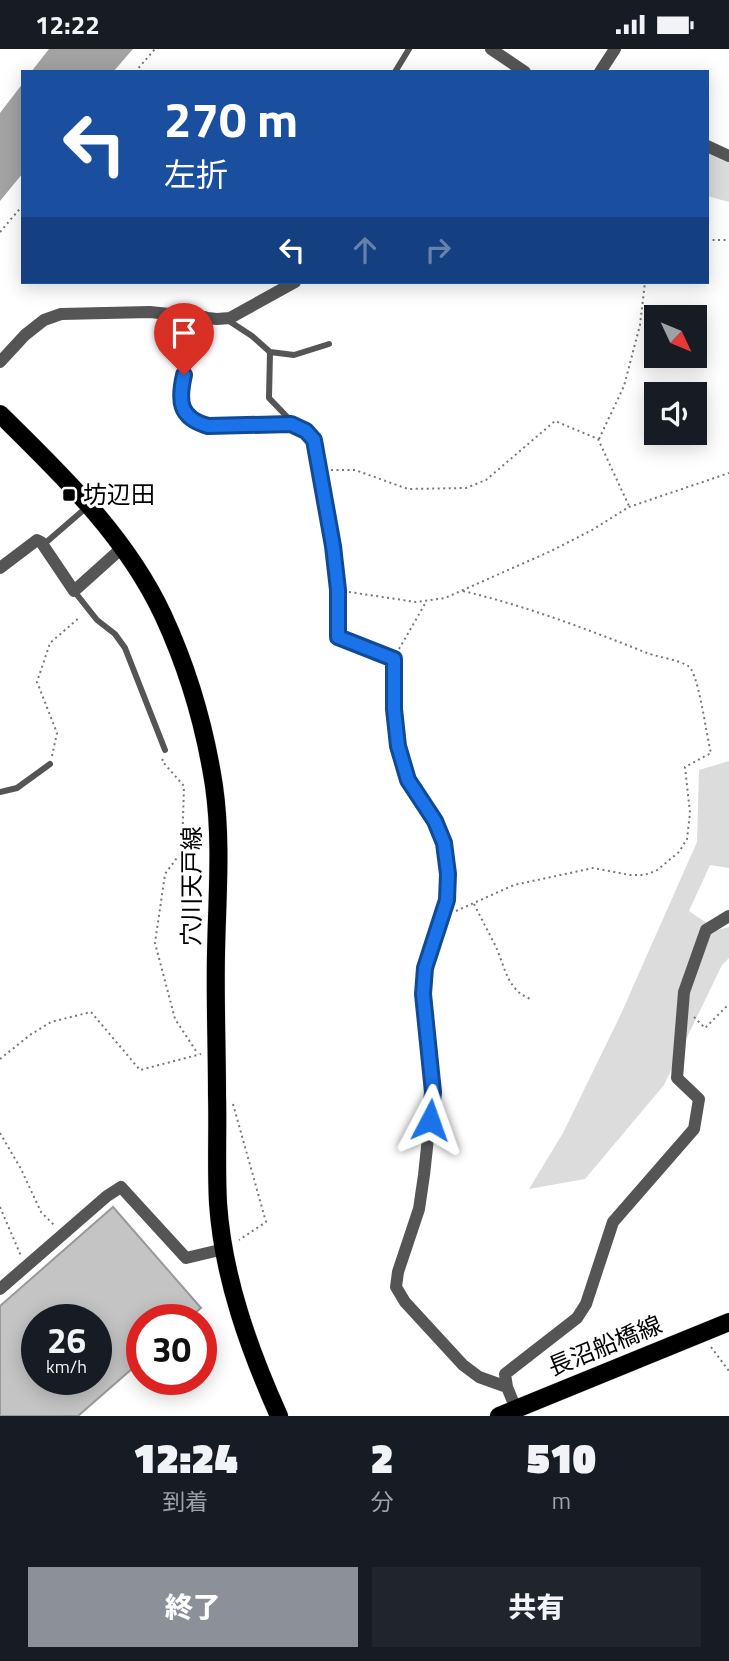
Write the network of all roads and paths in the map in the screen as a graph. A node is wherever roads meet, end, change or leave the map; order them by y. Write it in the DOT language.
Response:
graph roads {
  1 [pos="155,49"];
  2 [pos="409,49"];
  3 [pos="491,49"];
  4 [pos="615,49"];
  5 [pos="137,70"];
  6 [pos="396,70"];
  7 [pos="522,70"];
  8 [pos="601,70"];
  9 [pos="709,147"];
  10 [pos="729,156"];
  11 [pos="21,207"];
  12 [pos="0,232"];
  13 [pos="709,240"];
  14 [pos="729,240"];
  15 [pos="291,284"];
  16 [pos="645,284"];
  17 [pos="205,317"];
  18 [pos="224,319"];
  19 [pos="329,344"];
  20 [pos="270,352"];
  21 [pos="0,362"];
  22 [pos="0,414"];
  23 [pos="296,427"];
  24 [pos="598,439"];
  25 [pos="319,470"];
  26 [pos="729,473"];
  27 [pos="89,506"];
  28 [pos="629,507"];
  29 [pos="43,545"];
  30 [pos="123,547"];
  31 [pos="0,568"];
  32 [pos="338,590"];
  33 [pos="74,591"];
  34 [pos="463,591"];
  35 [pos="426,601"];
  36 [pos="89,609"];
  37 [pos="394,659"];
  38 [pos="165,750"];
  39 [pos="50,764"];
  40 [pos="0,792"];
  41 [pos="473,903"];
  42 [pos="729,916"];
  43 [pos="441,918"];
  44 [pos="531,999"];
  45 [pos="729,1004"];
  46 [pos="683,1007"];
  47 [pos="217,1050"];
  48 [pos="199,1055"];
  49 [pos="0,1059"];
  50 [pos="231,1099"];
  51 [pos="0,1133"];
  52 [pos="0,1207"];
  53 [pos="64,1234"];
  54 [pos="224,1249"];
  55 [pos="26,1267"];
  56 [pos="0,1289"];
  57 [pos="729,1322"];
  58 [pos="702,1333"];
  59 [pos="729,1371"];
  60 [pos="507,1387"];
  61 [pos="516,1409"];
  62 [pos="279,1416"];
  63 [pos="499,1416"];
  1 -- 5 [label="path"];
  2 -- 6 [label="lane"];
  3 -- 7 [label="street"];
  4 -- 8 [label="street"];
  9 -- 10 [label="street"];
  11 -- 12 [label="path"];
  13 -- 14 [label="path"];
  15 -- 18 [label="street"];
  16 -- 24 [label="path"];
  17 -- 18 [label="street"];
  17 -- 21 [label="street"];
  17 -- 23 [label="street"];
  18 -- 20 [label="lane"];
  19 -- 20 [label="lane"];
  20 -- 23 [label="lane"];
  22 -- 27 [label="main road, 穴川天戸線"];
  23 -- 25 [label="street"];
  24 -- 25 [label="path"];
  24 -- 28 [label="path"];
  25 -- 32 [label="street"];
  26 -- 28 [label="path"];
  27 -- 29 [label="lane"];
  27 -- 30 [label="main road, 穴川天戸線"];
  28 -- 34 [label="path"];
  29 -- 31 [label="street"];
  29 -- 33 [label="street"];
  30 -- 33 [label="street"];
  30 -- 47 [label="main road, 穴川天戸線"];
  32 -- 35 [label="path"];
  32 -- 37 [label="street"];
  33 -- 36 [label="lane"];
  34 -- 35 [label="path"];
  34 -- 41 [label="path"];
  35 -- 37 [label="path"];
  36 -- 38 [label="lane"];
  36 -- 39 [label="path"];
  37 -- 43 [label="street"];
  38 -- 48 [label="path"];
  39 -- 40 [label="lane"];
  41 -- 43 [label="path"];
  41 -- 44 [label="path"];
  42 -- 46 [label="street"];
  43 -- 60 [label="street"];
  45 -- 46 [label="path"];
  46 -- 60 [label="street"];
  47 -- 48 [label="path"];
  47 -- 54 [label="main road, 穴川天戸線"];
  48 -- 49 [label="path"];
  50 -- 54 [label="path"];
  51 -- 53 [label="path"];
  52 -- 55 [label="path"];
  53 -- 54 [label="street"];
  53 -- 55 [label="street"];
  54 -- 62 [label="main road, 穴川天戸線"];
  55 -- 56 [label="street"];
  57 -- 58 [label="main road, 長沼船橋線"];
  58 -- 59 [label="path"];
  58 -- 61 [label="main road, 長沼船橋線"];
  60 -- 61 [label="street"];
  61 -- 63 [label="main road, 長沼船橋線"];
}
